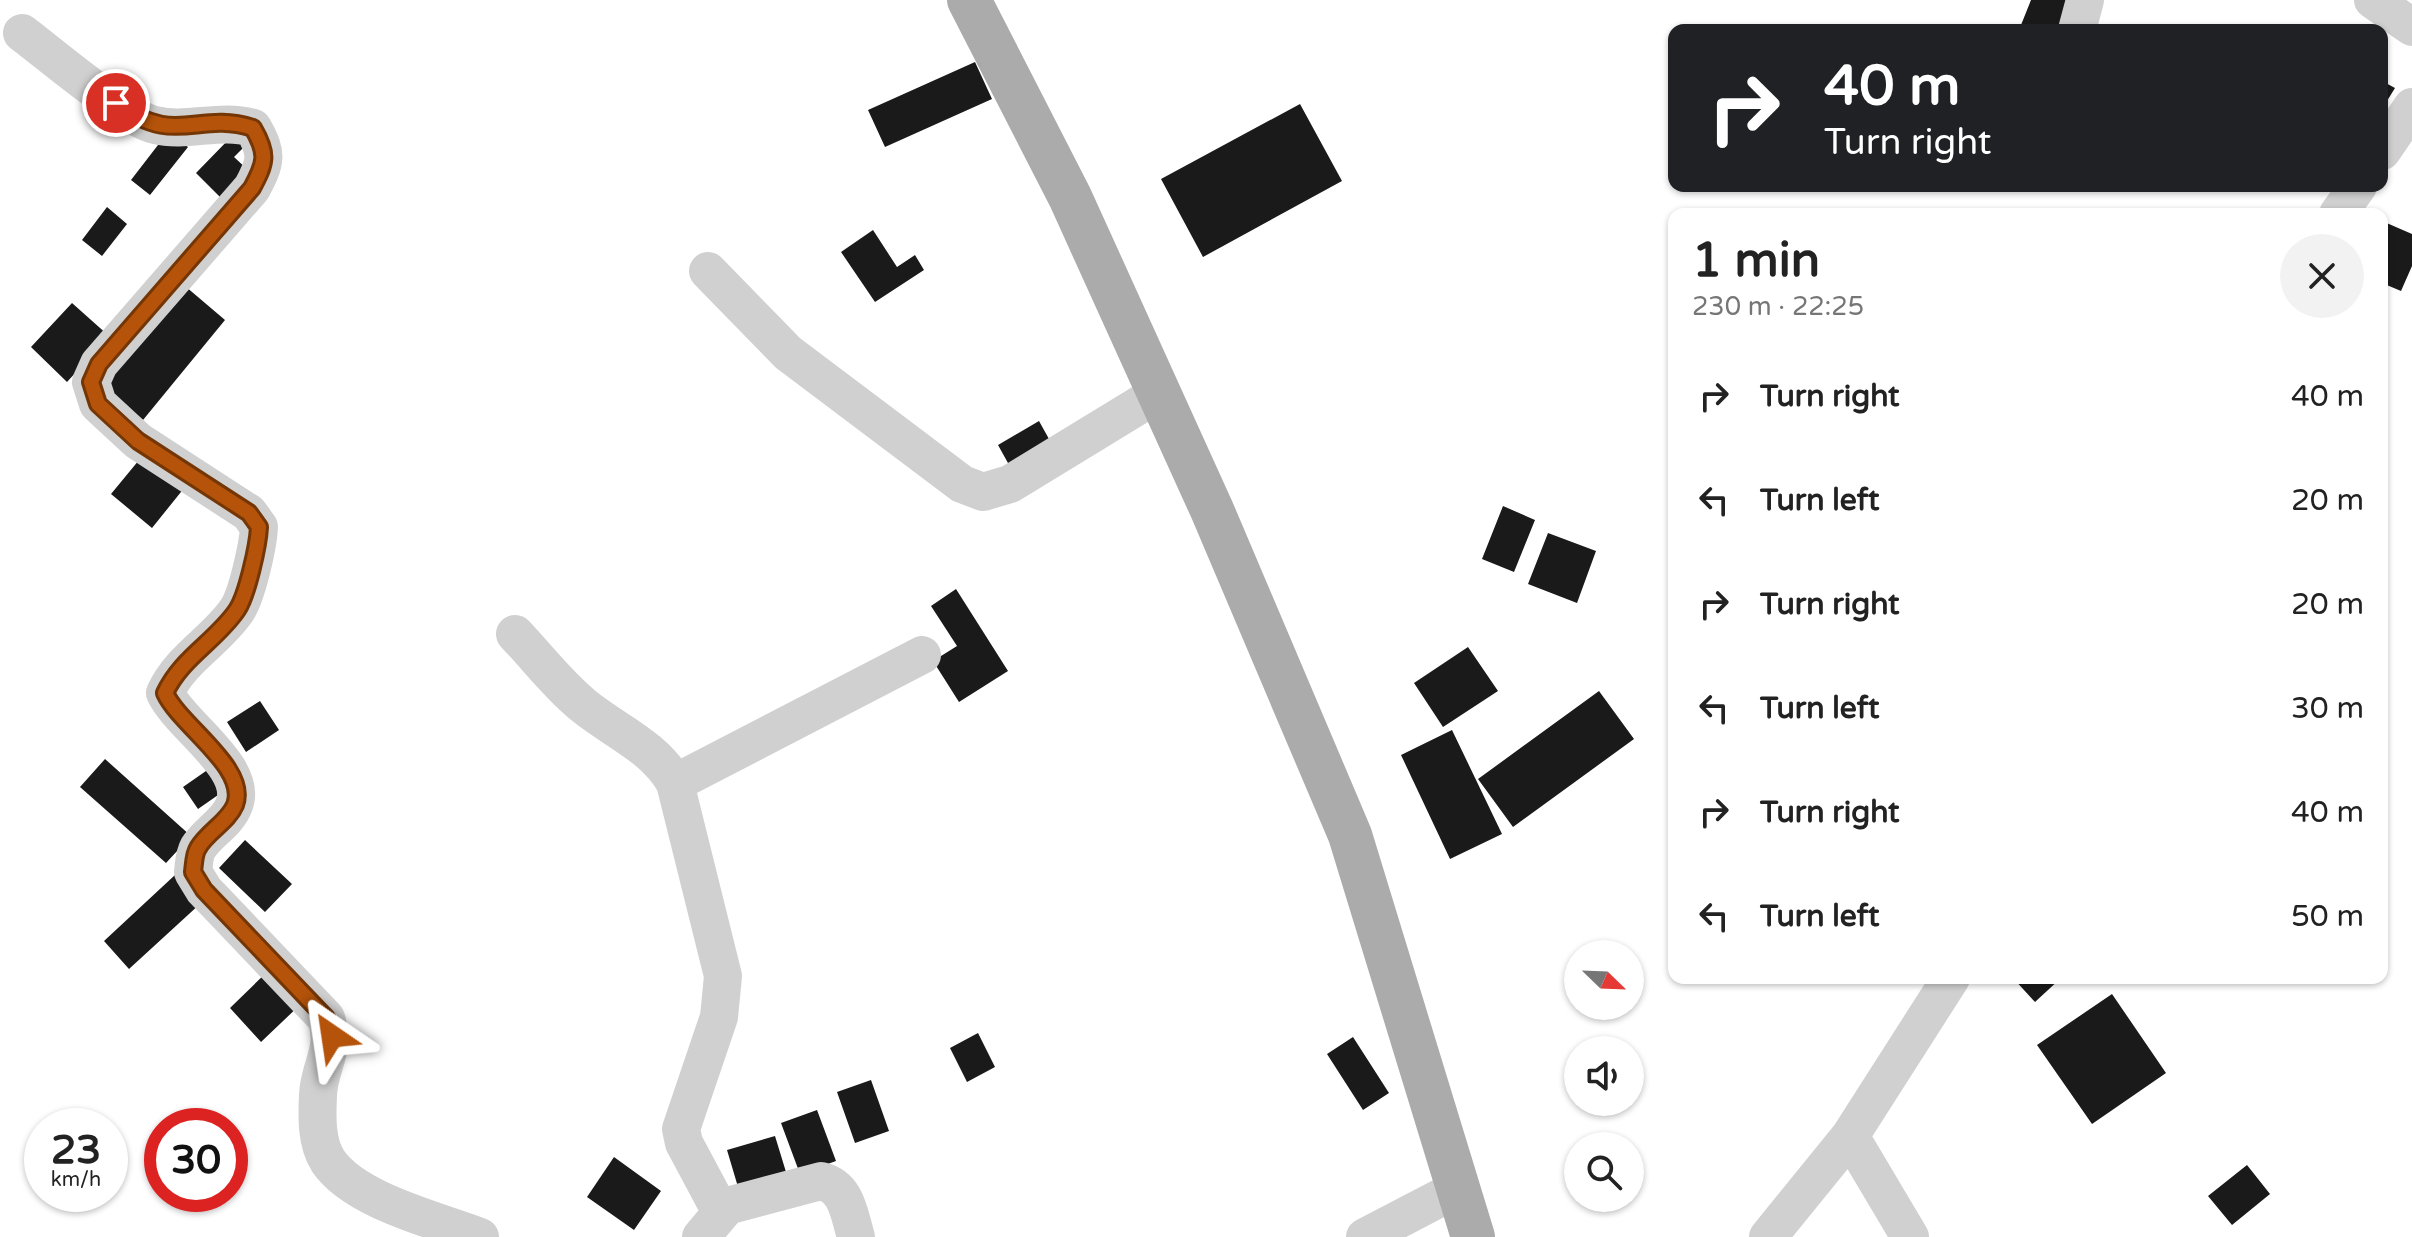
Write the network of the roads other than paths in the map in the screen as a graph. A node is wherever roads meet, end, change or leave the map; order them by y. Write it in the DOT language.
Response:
graph roads {
  1 [pos="969,0"];
  2 [pos="2085,0"];
  3 [pos="2373,0"];
  4 [pos="2079,24"];
  5 [pos="2412,27"];
  6 [pos="22,33"];
  7 [pos="2412,107"];
  8 [pos="2388,142"];
  9 [pos="708,271"];
  10 [pos="1159,393"];
  11 [pos="515,634"];
  12 [pos="922,655"];
  13 [pos="675,783"];
  14 [pos="1947,984"];
  15 [pos="1850,1136"];
  16 [pos="1459,1188"];
  17 [pos="727,1206"];
  18 [pos="480,1237"];
  19 [pos="701,1237"];
  20 [pos="856,1237"];
  21 [pos="1365,1237"];
  22 [pos="1473,1237"];
  23 [pos="1768,1237"];
  24 [pos="1910,1237"];
  1 -- 10 [label="main road"];
  2 -- 4 [label="street"];
  3 -- 5 [label="street"];
  6 -- 18 [label="street"];
  7 -- 8 [label="street"];
  9 -- 10 [label="street"];
  10 -- 16 [label="main road"];
  11 -- 13 [label="street"];
  12 -- 13 [label="street"];
  13 -- 17 [label="street"];
  14 -- 15 [label="street"];
  15 -- 23 [label="street"];
  15 -- 24 [label="street"];
  16 -- 21 [label="street"];
  16 -- 22 [label="main road"];
  17 -- 19 [label="street"];
  17 -- 20 [label="street"];
}
